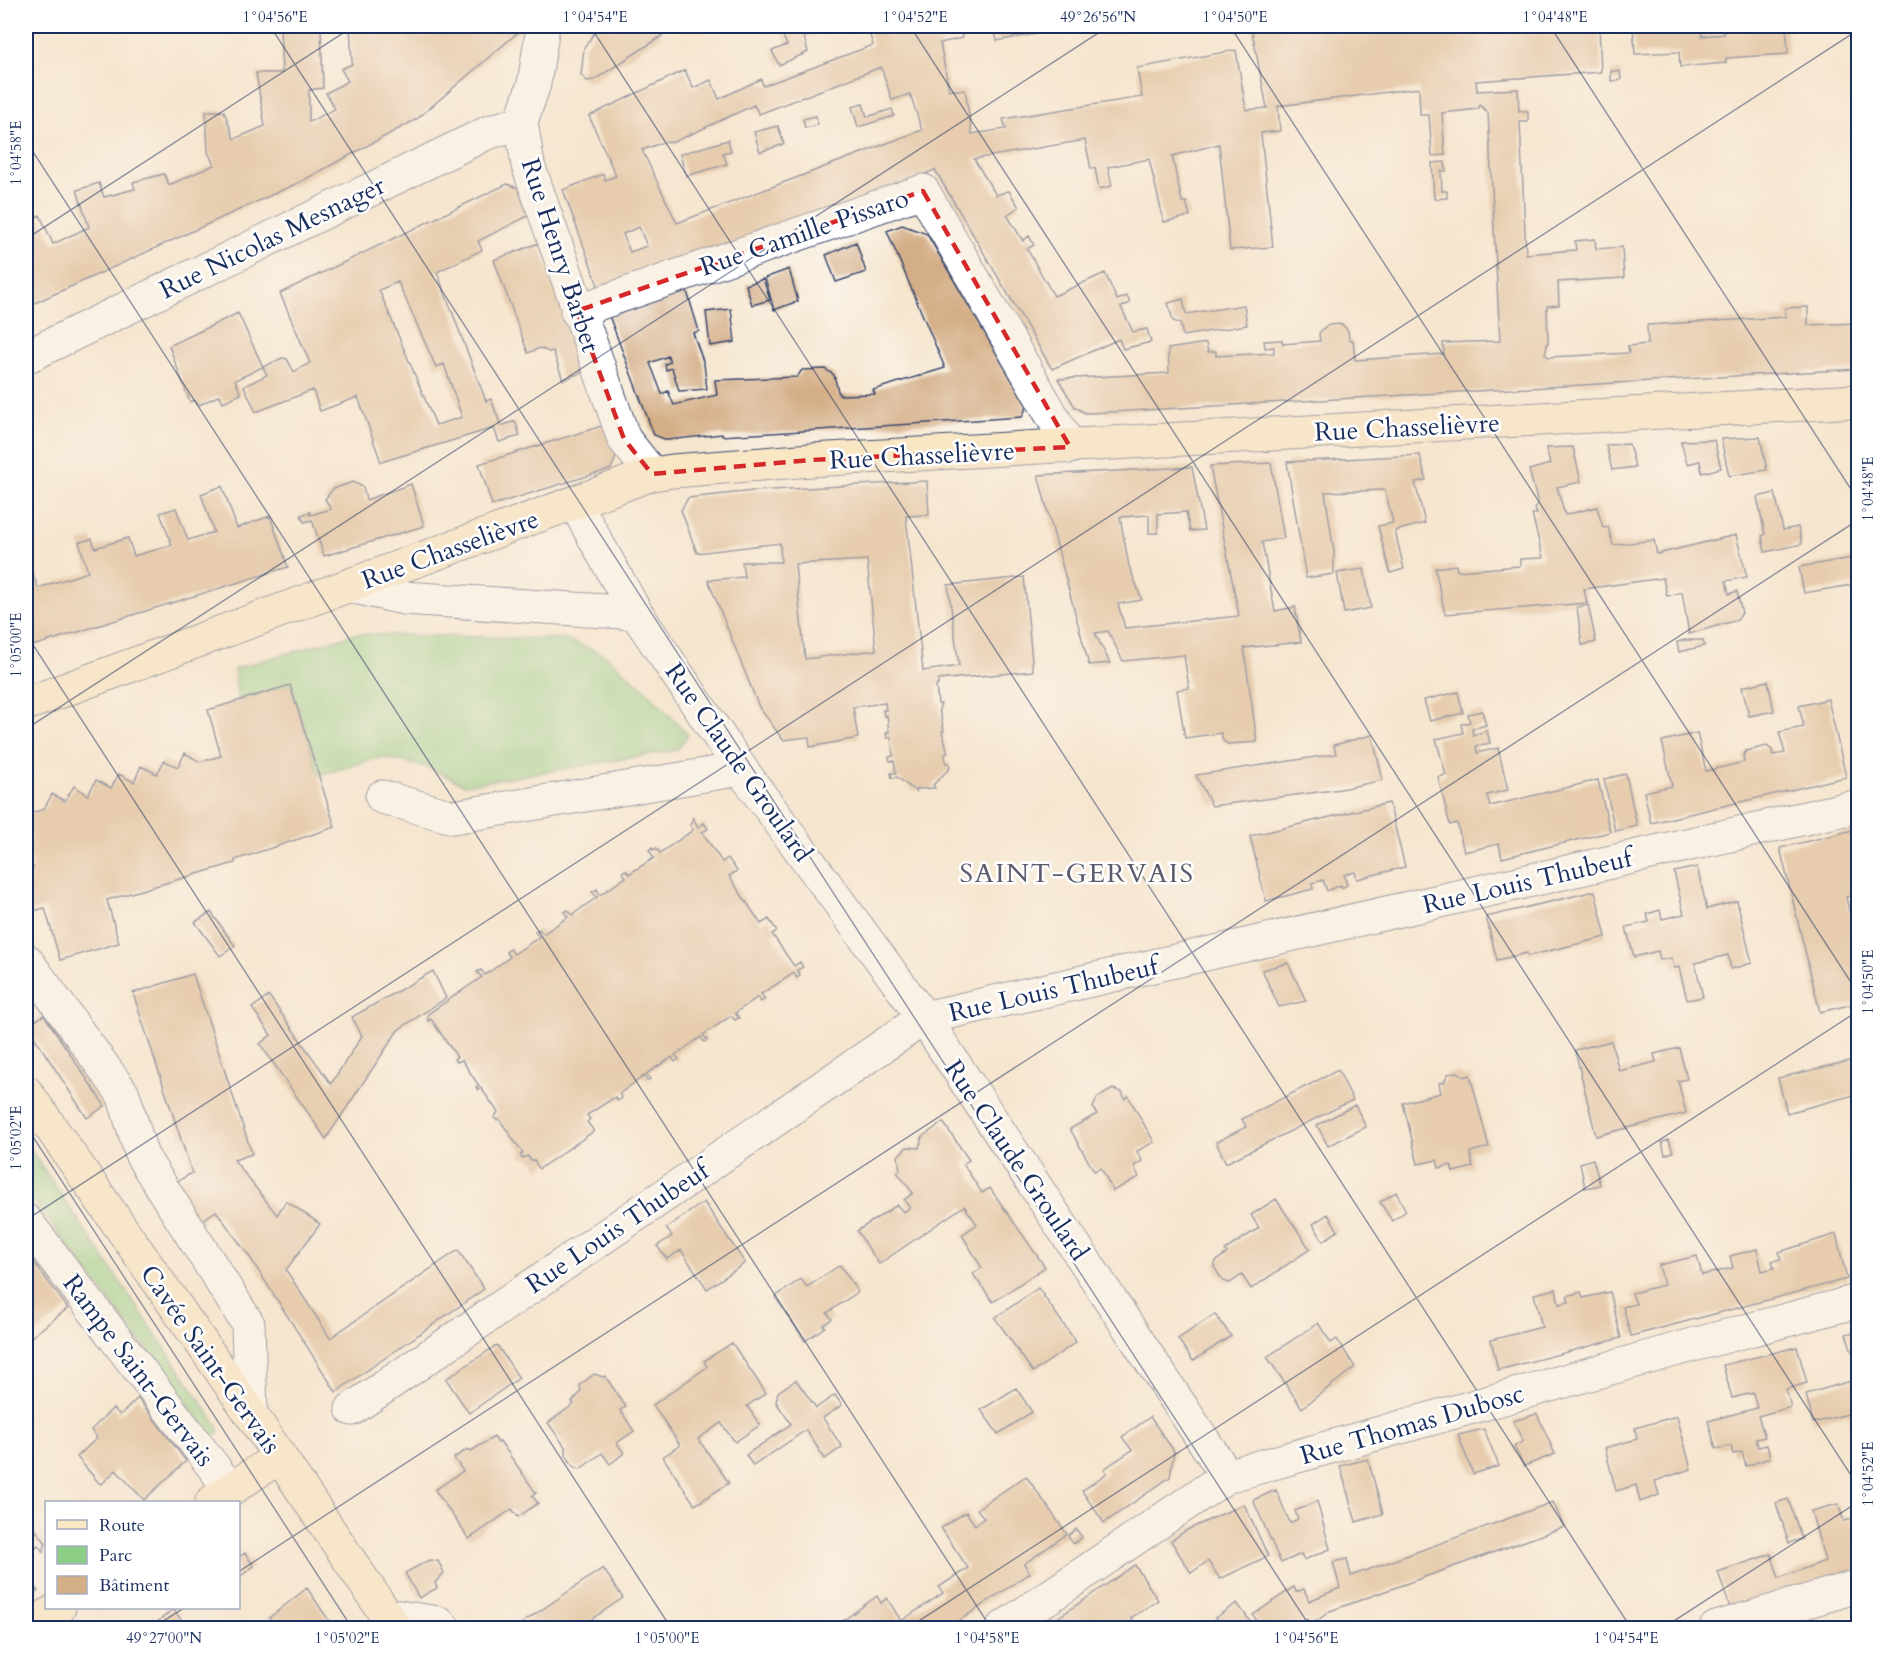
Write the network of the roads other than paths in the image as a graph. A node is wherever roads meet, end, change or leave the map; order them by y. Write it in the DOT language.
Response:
graph roads {
  1 [pos="543,26"];
  2 [pos="521,122"];
  3 [pos="577,311"];
  4 [pos="26,357"];
  5 [pos="1858,402"];
  6 [pos="1070,447"];
  7 [pos="652,474"];
  8 [pos="574,503"];
  9 [pos="350,586"];
  10 [pos="636,613"];
  11 [pos="26,704"];
  12 [pos="741,769"];
  13 [pos="382,797"];
  14 [pos="1858,806"];
  15 [pos="26,960"];
  16 [pos="924,1018"];
  17 [pos="26,1092"];
  18 [pos="26,1221"];
  19 [pos="1858,1301"];
  20 [pos="352,1408"];
  21 [pos="251,1414"];
  22 [pos="279,1457"];
  23 [pos="1227,1476"];
  24 [pos="222,1496"];
  25 [pos="1858,1586"];
  26 [pos="58,1609"];
  27 [pos="391,1622"];
  28 [pos="28,1629"];
  29 [pos="444,1629"];
  30 [pos="1003,1629"];
  31 [pos="1716,1629"];
  1 -- 2 [label="street, Rue Henry Barbet"];
  2 -- 3 [label="street, Rue Henry Barbet"];
  2 -- 4 [label="street, Rue Nicolas Mesnager"];
  3 -- 6 [label="street, Rue Camille Pissaro"];
  3 -- 7 [label="street, Rue Henry Barbet"];
  5 -- 6 [label="street, Rue Chasselièvre"];
  6 -- 7 [label="street, Rue Chasselièvre"];
  7 -- 8 [label="street, Rue Chasselièvre"];
  8 -- 9 [label="street, Rue Chasselièvre"];
  8 -- 10 [label="street, Rue Claude Groulard"];
  9 -- 10 [label="street"];
  9 -- 11 [label="street, Rue Chasselièvre"];
  10 -- 12 [label="street, Rue Claude Groulard"];
  12 -- 13 [label="street"];
  12 -- 16 [label="street, Rue Claude Groulard"];
  14 -- 16 [label="street, Rue Louis Thubeuf"];
  15 -- 21 [label="street"];
  16 -- 20 [label="street, Rue Louis Thubeuf"];
  16 -- 23 [label="street, Rue Claude Groulard"];
  17 -- 21 [label="street, Cavée Saint-Gervais"];
  18 -- 24 [label="street, Rampe Saint-Gervais"];
  19 -- 23 [label="street, Rue Thomas Dubosc"];
  21 -- 22 [label="street, Cavée Saint-Gervais"];
  22 -- 24 [label="street"];
  22 -- 27 [label="street, Cavée Saint-Gervais"];
  23 -- 30 [label="street, Rue Thomas Dubosc"];
  25 -- 31 [label="street"];
  26 -- 28 [label="street"];
  27 -- 29 [label="street"];
}
